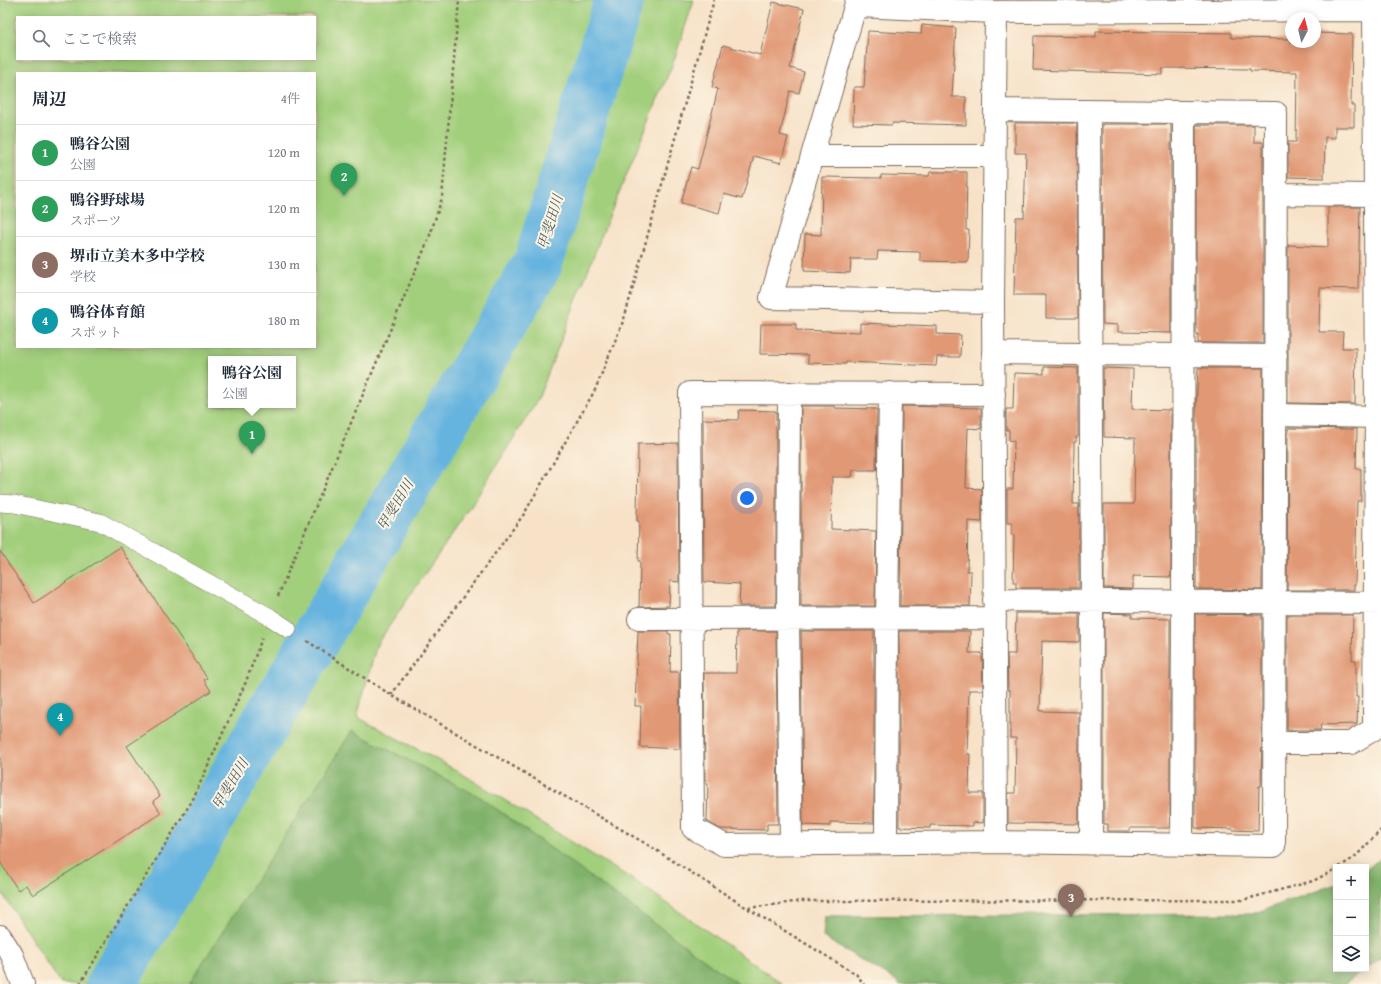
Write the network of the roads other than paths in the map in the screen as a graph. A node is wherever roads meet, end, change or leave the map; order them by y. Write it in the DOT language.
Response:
graph roads {
  1 [pos="856,3"];
  2 [pos="1374,5"];
  3 [pos="996,12"];
  4 [pos="995,110"];
  5 [pos="1089,111"];
  6 [pos="1184,112"];
  7 [pos="812,156"];
  8 [pos="994,156"];
  9 [pos="1276,194"];
  10 [pos="1375,195"];
  11 [pos="993,302"];
  12 [pos="993,353"];
  13 [pos="1090,354"];
  14 [pos="1183,355"];
  15 [pos="1276,356"];
  16 [pos="790,393"];
  17 [pos="890,393"];
  18 [pos="994,394"];
  19 [pos="1275,415"];
  20 [pos="1378,417"];
  21 [pos="0,503"];
  22 [pos="1092,601"];
  23 [pos="1183,602"];
  24 [pos="1275,603"];
  25 [pos="1377,603"];
  26 [pos="994,609"];
  27 [pos="887,618"];
  28 [pos="639,619"];
  29 [pos="692,619"];
  30 [pos="788,619"];
  31 [pos="288,629"];
  32 [pos="1274,743"];
  33 [pos="996,842"];
  34 [pos="886,843"];
  35 [pos="790,844"];
  36 [pos="1091,844"];
  37 [pos="1182,845"];
  38 [pos="0,936"];
  39 [pos="23,984"];
  1 -- 3 [label="street"];
  1 -- 7 [label="street"];
  2 -- 3 [label="street"];
  2 -- 10 [label="street"];
  3 -- 4 [label="street"];
  4 -- 5 [label="street"];
  4 -- 8 [label="street"];
  5 -- 6 [label="street"];
  5 -- 13 [label="street"];
  6 -- 9 [label="street"];
  6 -- 14 [label="street"];
  7 -- 8 [label="street"];
  7 -- 11 [label="street"];
  8 -- 11 [label="street"];
  9 -- 10 [label="street"];
  9 -- 15 [label="street"];
  10 -- 20 [label="street"];
  11 -- 12 [label="street"];
  12 -- 13 [label="street"];
  12 -- 18 [label="street"];
  13 -- 14 [label="street"];
  13 -- 22 [label="street"];
  14 -- 15 [label="street"];
  14 -- 23 [label="street"];
  15 -- 19 [label="street"];
  16 -- 17 [label="street"];
  16 -- 29 [label="street"];
  16 -- 30 [label="street"];
  17 -- 18 [label="street"];
  17 -- 27 [label="street"];
  18 -- 26 [label="street"];
  19 -- 20 [label="street"];
  19 -- 24 [label="street"];
  20 -- 25 [label="street"];
  21 -- 31 [label="street"];
  22 -- 23 [label="street"];
  22 -- 26 [label="street"];
  22 -- 36 [label="street"];
  23 -- 24 [label="street"];
  23 -- 37 [label="street"];
  24 -- 25 [label="street"];
  24 -- 32 [label="street"];
  25 -- 32 [label="street"];
  26 -- 27 [label="street"];
  26 -- 33 [label="street"];
  27 -- 30 [label="street"];
  27 -- 34 [label="street"];
  28 -- 29 [label="street"];
  29 -- 30 [label="street"];
  29 -- 35 [label="street"];
  30 -- 35 [label="street"];
  32 -- 37 [label="street"];
  33 -- 34 [label="street"];
  33 -- 36 [label="street"];
  34 -- 35 [label="street"];
  36 -- 37 [label="street"];
  38 -- 39 [label="street"];
}
